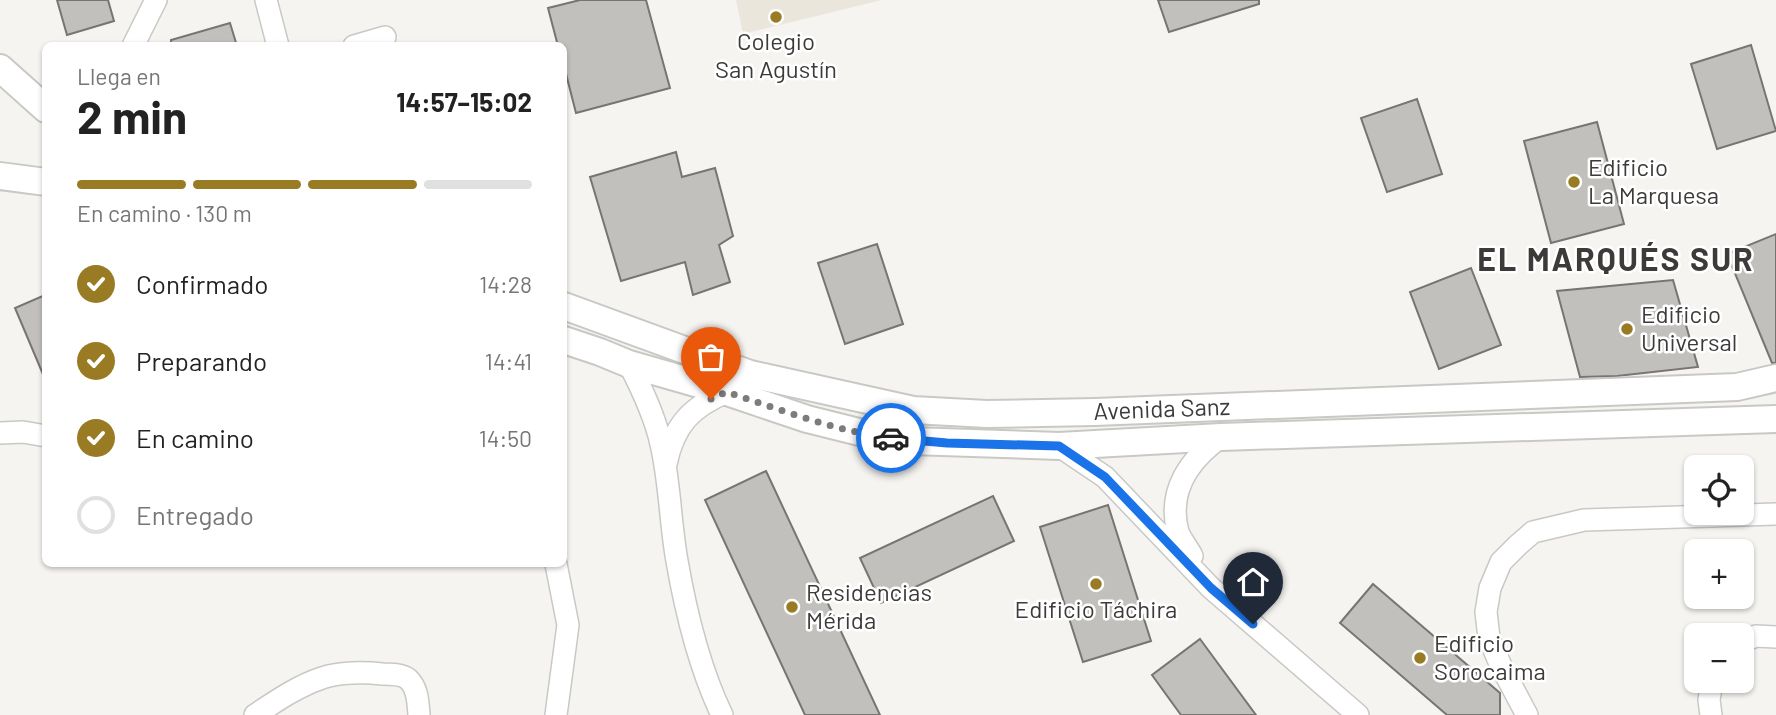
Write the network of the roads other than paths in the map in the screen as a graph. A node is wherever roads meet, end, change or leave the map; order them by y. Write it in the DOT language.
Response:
graph roads {
  1 [pos="156,0"];
  2 [pos="267,0"];
  3 [pos="385,37"];
  4 [pos="135,42"];
  5 [pos="277,42"];
  6 [pos="368,42"];
  7 [pos="4,78"];
  8 [pos="42,106"];
  9 [pos="3,175"];
  10 [pos="42,181"];
  11 [pos="567,307"];
  12 [pos="567,341"];
  13 [pos="629,364"];
  14 [pos="1776,378"];
  15 [pos="726,392"];
  16 [pos="1776,419"];
  17 [pos="0,433"];
  18 [pos="42,435"];
  19 [pos="1221,437"];
  20 [pos="1059,446"];
  21 [pos="665,469"];
  22 [pos="1776,514"];
  23 [pos="557,567"];
  24 [pos="1211,588"];
  25 [pos="1754,637"];
  26 [pos="1776,637"];
  27 [pos="1710,693"];
  28 [pos="255,715"];
  29 [pos="419,715"];
  30 [pos="556,715"];
  31 [pos="722,715"];
  32 [pos="1358,715"];
  33 [pos="1527,715"];
  34 [pos="1711,715"];
  1 -- 4 [label="street"];
  2 -- 5 [label="street"];
  3 -- 6 [label="street"];
  7 -- 8 [label="street"];
  9 -- 10 [label="street"];
  11 -- 14 [label="street, Avenida Sanz"];
  12 -- 13 [label="street, Avenida Sanz"];
  13 -- 15 [label="street, Avenida Sanz"];
  13 -- 21 [label="street"];
  15 -- 20 [label="street, Avenida Sanz"];
  15 -- 21 [label="street"];
  16 -- 19 [label="street, Avenida Sanz"];
  17 -- 18 [label="street"];
  19 -- 20 [label="street, Avenida Sanz"];
  19 -- 24 [label="street"];
  20 -- 24 [label="street"];
  21 -- 31 [label="street"];
  22 -- 33 [label="street"];
  23 -- 30 [label="street"];
  24 -- 32 [label="street"];
  25 -- 26 [label="street"];
  27 -- 34 [label="street"];
  28 -- 29 [label="street"];
}
